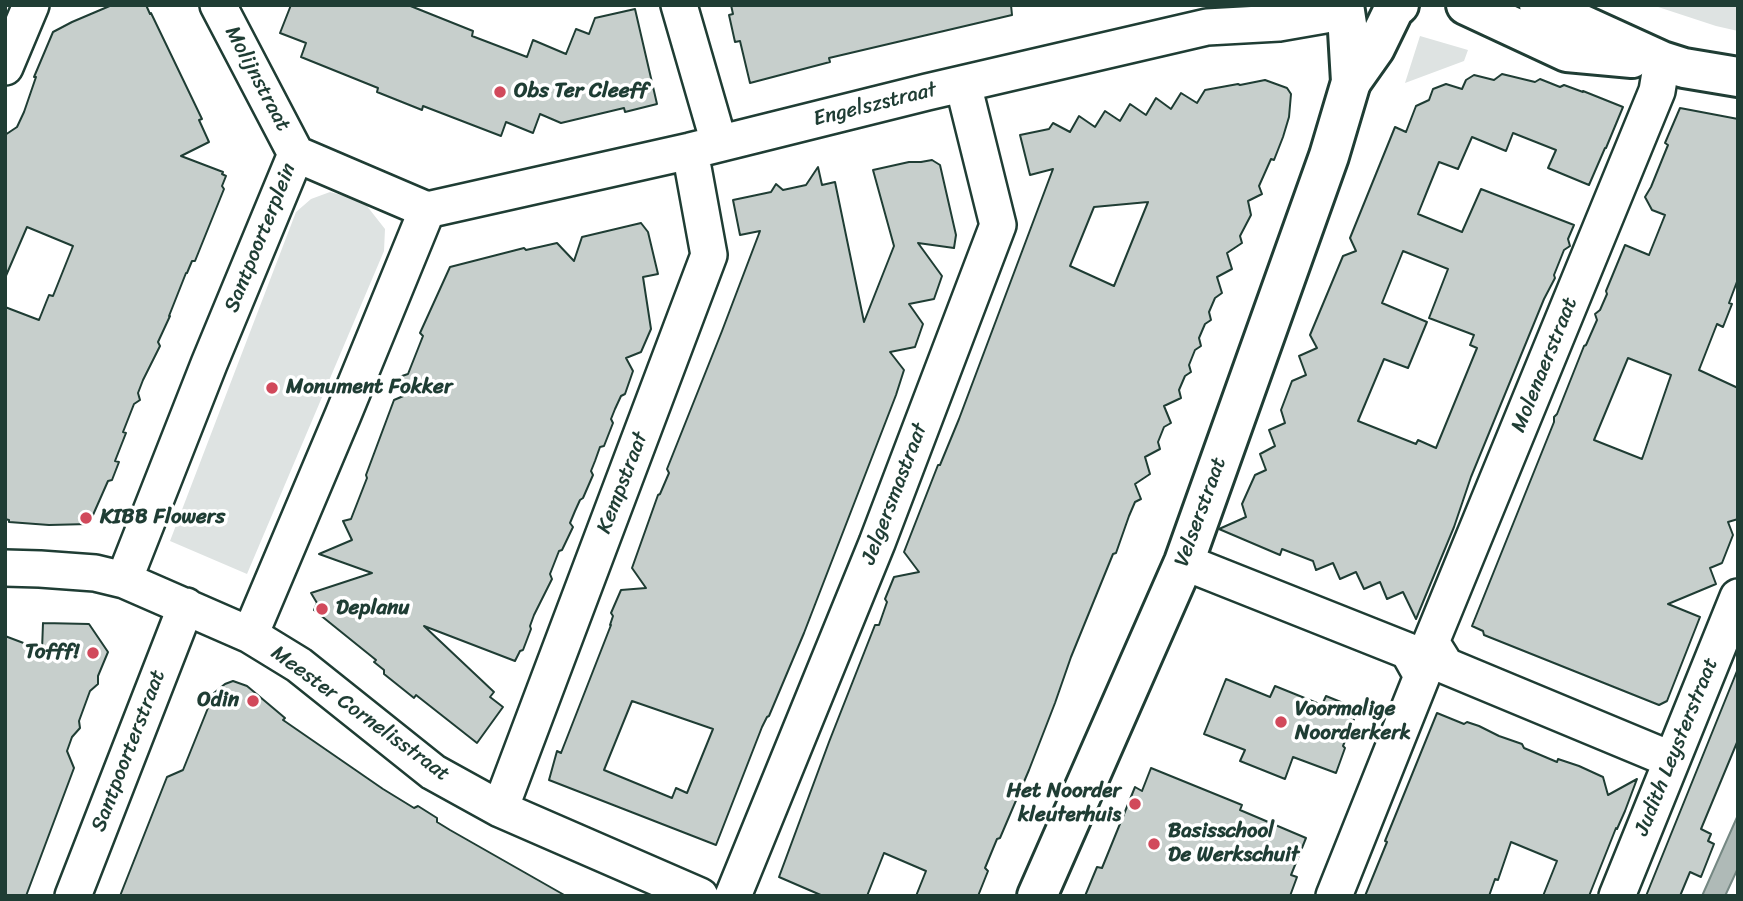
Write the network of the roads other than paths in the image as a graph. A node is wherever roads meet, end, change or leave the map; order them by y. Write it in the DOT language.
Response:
graph roads {
  1 [pos="31,5"];
  2 [pos="218,5"];
  3 [pos="679,5"];
  4 [pos="1399,5"];
  5 [pos="1466,5"];
  6 [pos="1539,5"];
  7 [pos="1331,9"];
  8 [pos="1662,61"];
  9 [pos="5,67"];
  10 [pos="1738,77"];
  11 [pos="1351,82"];
  12 [pos="963,84"];
  13 [pos="1340,118"];
  14 [pos="704,147"];
  15 [pos="296,154"];
  16 [pos="427,210"];
  17 [pos="1184,562"];
  18 [pos="5,568"];
  19 [pos="124,580"];
  20 [pos="1738,597"];
  21 [pos="186,607"];
  22 [pos="250,635"];
  23 [pos="1427,659"];
  24 [pos="1672,761"];
  25 [pos="500,810"];
  26 [pos="73,896"];
  27 [pos="700,896"];
  28 [pos="733,896"];
  29 [pos="1037,896"];
  30 [pos="1334,896"];
  31 [pos="1617,896"];
  1 -- 9 [label="street"];
  2 -- 15 [label="street, Molijnstraat"];
  3 -- 14 [label="street, Kempstraat"];
  4 -- 11 [label="street"];
  5 -- 8 [label="street"];
  6 -- 8 [label="street"];
  7 -- 11 [label="street, Velserstraat"];
  7 -- 12 [label="street, Engelszstraat"];
  7 -- 13 [label="street"];
  8 -- 10 [label="street"];
  8 -- 23 [label="street, Molenaerstraat"];
  11 -- 13 [label="street, Velserstraat"];
  12 -- 14 [label="street, Engelszstraat"];
  12 -- 28 [label="street, Jelgersmastraat"];
  13 -- 17 [label="street, Velserstraat"];
  14 -- 16 [label="street, Engelszstraat"];
  14 -- 25 [label="street, Kempstraat"];
  15 -- 16 [label="street, Santpoorterplein"];
  15 -- 19 [label="street, Santpoorterplein"];
  16 -- 22 [label="street"];
  17 -- 23 [label="street"];
  17 -- 29 [label="street, Velserstraat"];
  18 -- 19 [label="street"];
  19 -- 21 [label="street"];
  20 -- 24 [label="street, Judith Leysterstraat"];
  21 -- 22 [label="street"];
  21 -- 26 [label="street, Santpoorterstraat"];
  22 -- 25 [label="street, Meester Cornelisstraat"];
  23 -- 24 [label="street"];
  23 -- 30 [label="street, Molenaerstraat"];
  24 -- 31 [label="street, Judith Leysterstraat"];
  25 -- 27 [label="street, Meester Cornelisstraat"];
}
